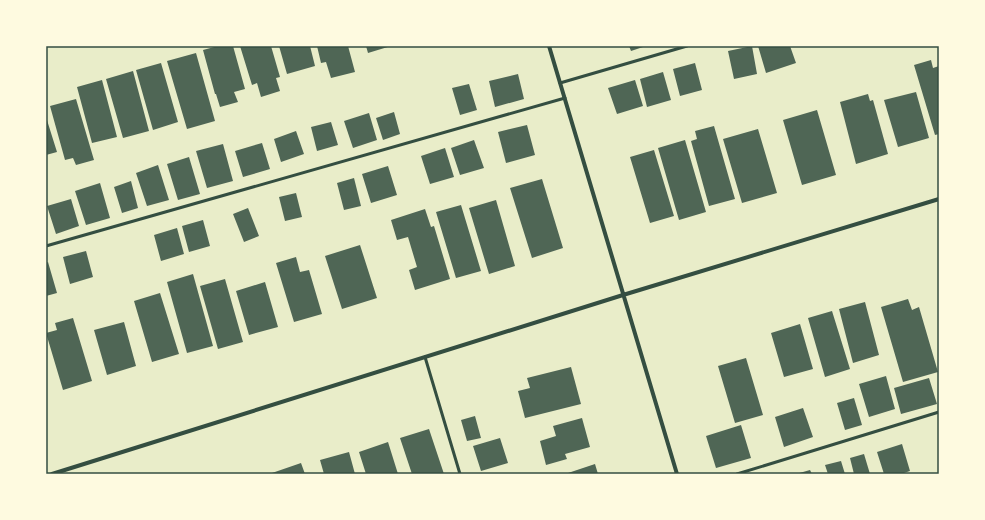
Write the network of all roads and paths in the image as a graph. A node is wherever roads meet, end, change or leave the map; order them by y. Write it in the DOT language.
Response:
graph roads {
  1 [pos="549,46"];
  2 [pos="687,46"];
  3 [pos="560,83"];
  4 [pos="565,98"];
  5 [pos="939,199"];
  6 [pos="46,246"];
  7 [pos="624,295"];
  8 [pos="425,357"];
  9 [pos="939,412"];
  10 [pos="52,474"];
  11 [pos="460,474"];
  12 [pos="676,474"];
  13 [pos="737,474"];
  1 -- 3 [label="street"];
  2 -- 3 [label="lane"];
  3 -- 4 [label="street"];
  4 -- 6 [label="lane"];
  4 -- 7 [label="street"];
  5 -- 7 [label="street"];
  7 -- 8 [label="street"];
  7 -- 12 [label="street"];
  8 -- 10 [label="street"];
  8 -- 11 [label="lane"];
  9 -- 13 [label="lane"];
}
